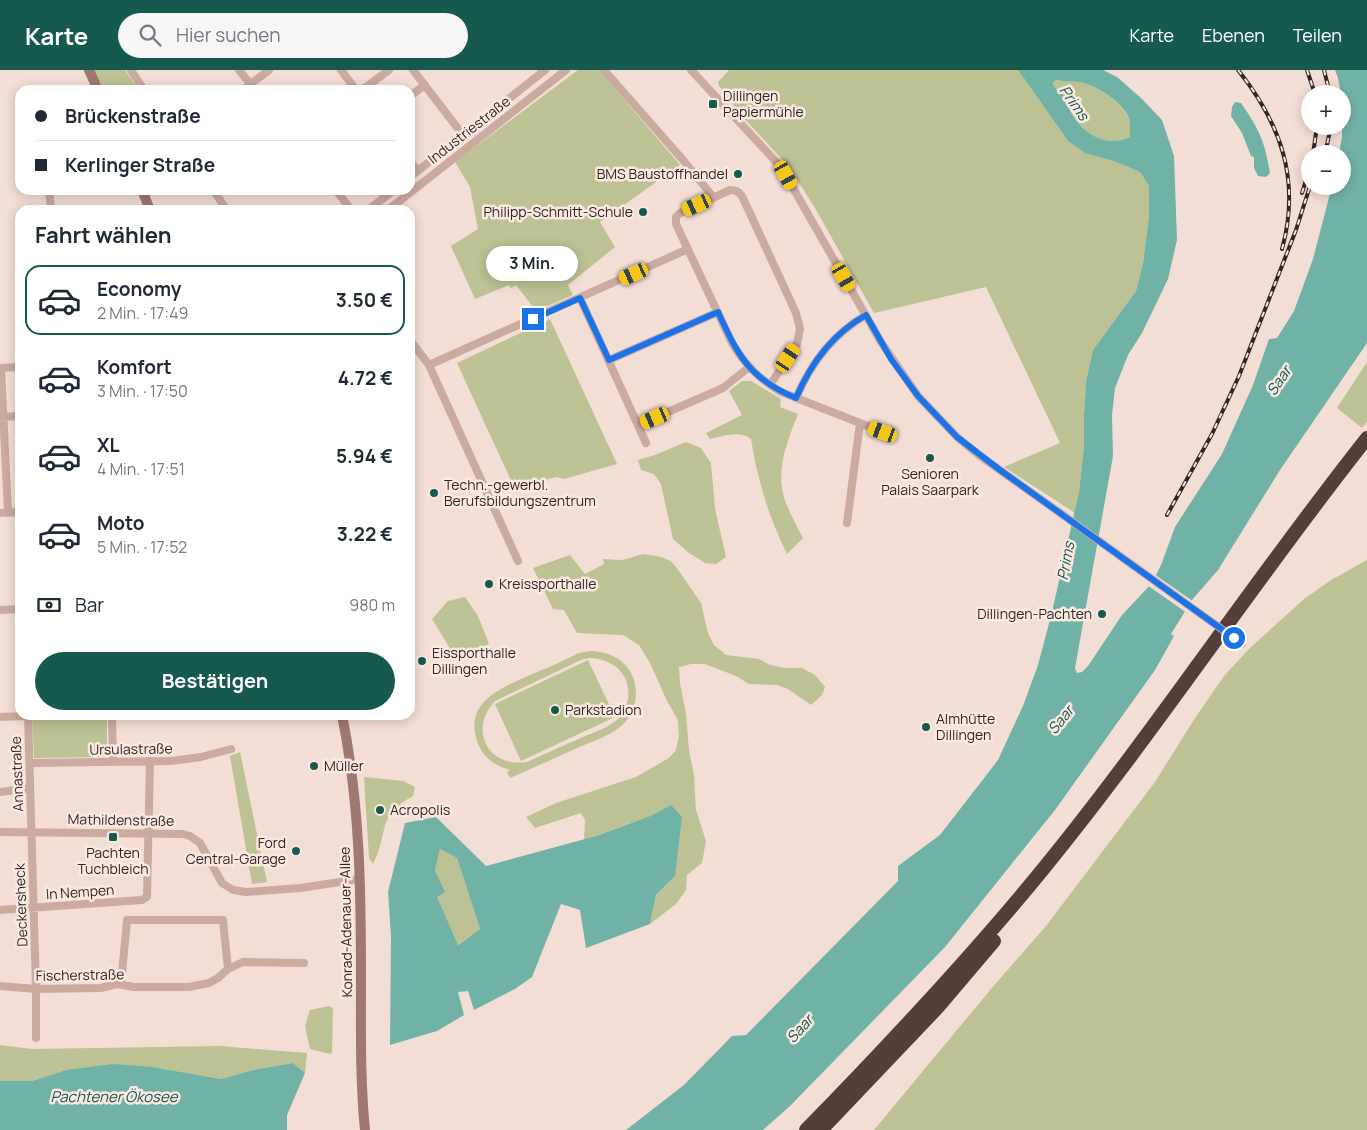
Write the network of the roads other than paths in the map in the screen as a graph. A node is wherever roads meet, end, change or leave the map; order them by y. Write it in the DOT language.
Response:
graph roads {
  1 [pos="89,70"];
  2 [pos="130,70"];
  3 [pos="239,70"];
  4 [pos="269,70"];
  5 [pos="341,70"];
  6 [pos="388,70"];
  7 [pos="413,70"];
  8 [pos="530,70"];
  9 [pos="545,70"];
  10 [pos="566,70"];
  11 [pos="604,70"];
  12 [pos="691,70"];
  13 [pos="536,78"];
  14 [pos="96,85"];
  15 [pos="140,85"];
  16 [pos="251,85"];
  17 [pos="255,85"];
  18 [pos="352,85"];
  19 [pos="368,85"];
  20 [pos="424,85"];
  21 [pos="415,92"];
  22 [pos="463,135"];
  23 [pos="415,167"];
  24 [pos="418,171"];
  25 [pos="415,173"];
  26 [pos="415,189"];
  27 [pos="340,195"];
  28 [pos="388,195"];
  29 [pos="407,195"];
  30 [pos="714,198"];
  31 [pos="348,205"];
  32 [pos="374,205"];
  33 [pos="394,205"];
  34 [pos="688,249"];
  35 [pos="580,298"];
  36 [pos="718,312"];
  37 [pos="866,315"];
  38 [pos="415,347"];
  39 [pos="609,360"];
  40 [pos="429,365"];
  41 [pos="15,367"];
  42 [pos="1,368"];
  43 [pos="748,368"];
  44 [pos="770,385"];
  45 [pos="796,398"];
  46 [pos="15,416"];
  47 [pos="2,417"];
  48 [pos="860,423"];
  49 [pos="638,425"];
  50 [pos="883,432"];
  51 [pos="1367,438"];
  52 [pos="646,444"];
  53 [pos="1367,452"];
  54 [pos="4,513"];
  55 [pos="847,523"];
  56 [pos="518,560"];
  57 [pos="15,609"];
  58 [pos="0,610"];
  59 [pos="1242,644"];
  60 [pos="15,716"];
  61 [pos="0,717"];
  62 [pos="28,720"];
  63 [pos="112,720"];
  64 [pos="343,720"];
  65 [pos="231,749"];
  66 [pos="150,761"];
  67 [pos="112,762"];
  68 [pos="30,763"];
  69 [pos="30,788"];
  70 [pos="0,792"];
  71 [pos="0,832"];
  72 [pos="32,832"];
  73 [pos="150,833"];
  74 [pos="360,879"];
  75 [pos="34,908"];
  76 [pos="0,910"];
  77 [pos="304,963"];
  78 [pos="228,969"];
  79 [pos="121,984"];
  80 [pos="0,986"];
  81 [pos="36,989"];
  82 [pos="36,1038"];
  83 [pos="366,1130"];
  84 [pos="806,1130"];
  85 [pos="821,1130"];
  1 -- 14 [label="street"];
  2 -- 15 [label="street"];
  3 -- 16 [label="street"];
  4 -- 17 [label="street"];
  5 -- 18 [label="street"];
  6 -- 19 [label="street"];
  7 -- 20 [label="street"];
  8 -- 13 [label="street"];
  9 -- 13 [label="street"];
  10 -- 26 [label="street, Industriestraße"];
  11 -- 30 [label="street"];
  12 -- 37 [label="street"];
  13 -- 22 [label="street"];
  20 -- 21 [label="street"];
  20 -- 22 [label="street"];
  22 -- 24 [label="street"];
  23 -- 24 [label="street"];
  24 -- 25 [label="street"];
  27 -- 31 [label="street"];
  28 -- 32 [label="street"];
  29 -- 33 [label="street, Industriestraße"];
  30 -- 34 [label="street"];
  30 -- 44 [label="street"];
  34 -- 35 [label="street"];
  34 -- 36 [label="street"];
  35 -- 39 [label="street"];
  35 -- 40 [label="street"];
  36 -- 39 [label="street"];
  36 -- 43 [label="street"];
  37 -- 45 [label="street"];
  37 -- 59 [label="street, bridge"];
  38 -- 40 [label="street"];
  39 -- 49 [label="street"];
  40 -- 56 [label="street"];
  41 -- 42 [label="street"];
  42 -- 47 [label="street"];
  43 -- 44 [label="street"];
  43 -- 49 [label="street"];
  44 -- 45 [label="street"];
  45 -- 48 [label="street"];
  46 -- 47 [label="street"];
  47 -- 54 [label="street"];
  48 -- 50 [label="street"];
  48 -- 55 [label="street"];
  49 -- 52 [label="street"];
  51 -- 84 [label="highway"];
  53 -- 85 [label="highway"];
  57 -- 58 [label="street"];
  60 -- 61 [label="street"];
  62 -- 68 [label="street, Annastraße"];
  63 -- 67 [label="street"];
  64 -- 74 [label="street, Konrad-Adenauer-Allee"];
  65 -- 66 [label="street, Ursulastraße"];
  66 -- 67 [label="street, Ursulastraße"];
  66 -- 73 [label="street"];
  67 -- 68 [label="street, Ursulastraße"];
  68 -- 69 [label="street, Annastraße"];
  69 -- 70 [label="street"];
  69 -- 72 [label="street, Annastraße"];
  71 -- 72 [label="street, Mathildenstraße"];
  72 -- 73 [label="street, Mathildenstraße"];
  72 -- 75 [label="street, Deckersheck"];
  73 -- 74 [label="street, Mathildenstraße"];
  73 -- 75 [label="street, In Nempen"];
  74 -- 83 [label="street, Konrad-Adenauer-Allee"];
  75 -- 76 [label="street, In Nempen"];
  75 -- 81 [label="street, Deckersheck"];
  77 -- 78 [label="street, Fischerstraße"];
  78 -- 79 [label="street, Fischerstraße"];
  78 -- 79 [label="street"];
  79 -- 81 [label="street, Fischerstraße"];
  80 -- 81 [label="street, Fischerstraße"];
  81 -- 82 [label="street, Deckersheck"];
}
